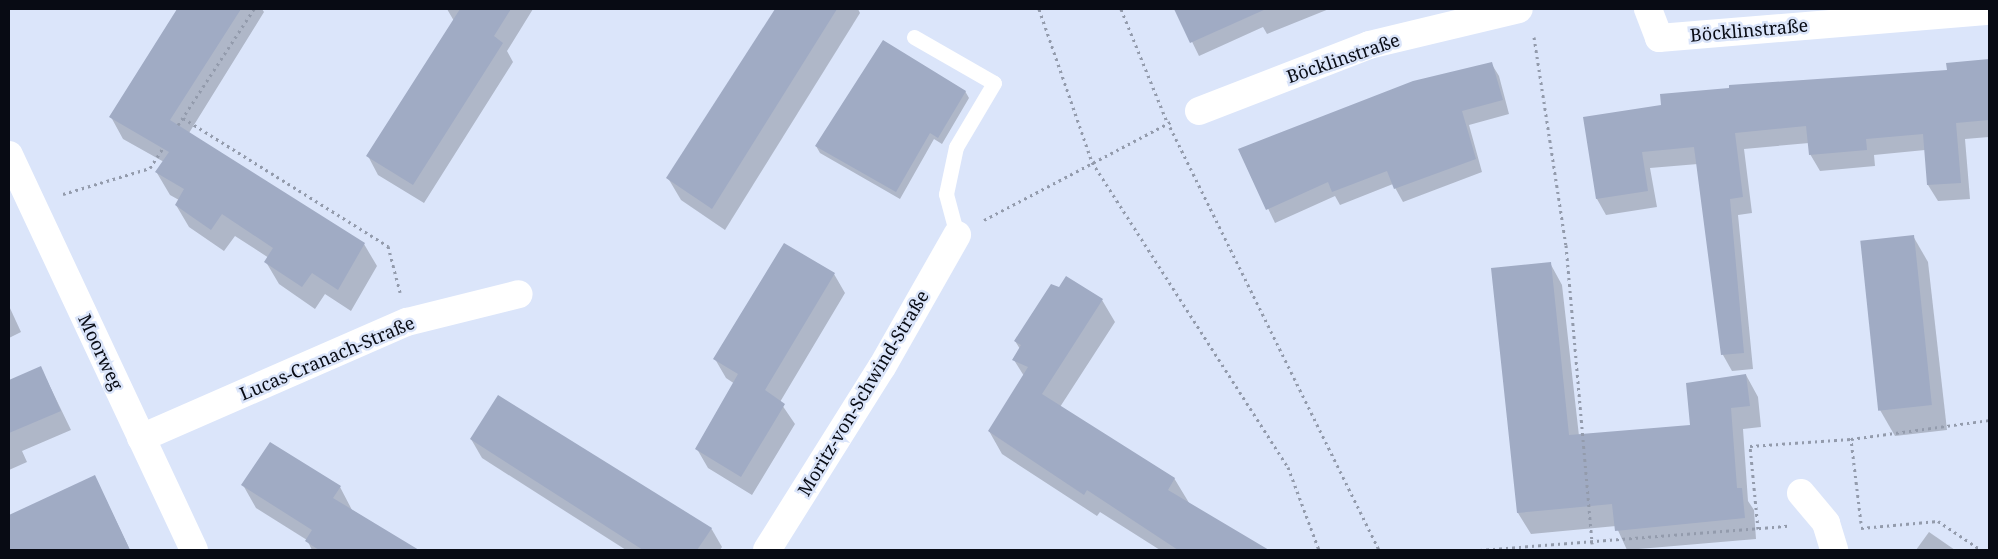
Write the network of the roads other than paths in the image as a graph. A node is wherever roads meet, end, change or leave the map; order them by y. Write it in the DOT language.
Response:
graph roads {
  1 [pos="1648,9"];
  2 [pos="1989,10"];
  3 [pos="1526,19"];
  4 [pos="914,37"];
  5 [pos="1199,111"];
  6 [pos="9,154"];
  7 [pos="957,235"];
  8 [pos="519,294"];
  9 [pos="141,438"];
  10 [pos="1801,493"];
  11 [pos="1830,535"];
  12 [pos="194,550"];
  13 [pos="767,550"];
  1 -- 2 [label="street, Böcklinstraße"];
  3 -- 5 [label="street, Böcklinstraße"];
  4 -- 7 [label="lane"];
  6 -- 9 [label="street, Moorweg"];
  7 -- 13 [label="street, Moritz-von-Schwind-Straße"];
  8 -- 9 [label="street, Lucas-Cranach-Straße"];
  9 -- 12 [label="street, Moorweg"];
  10 -- 11 [label="street"];
}
